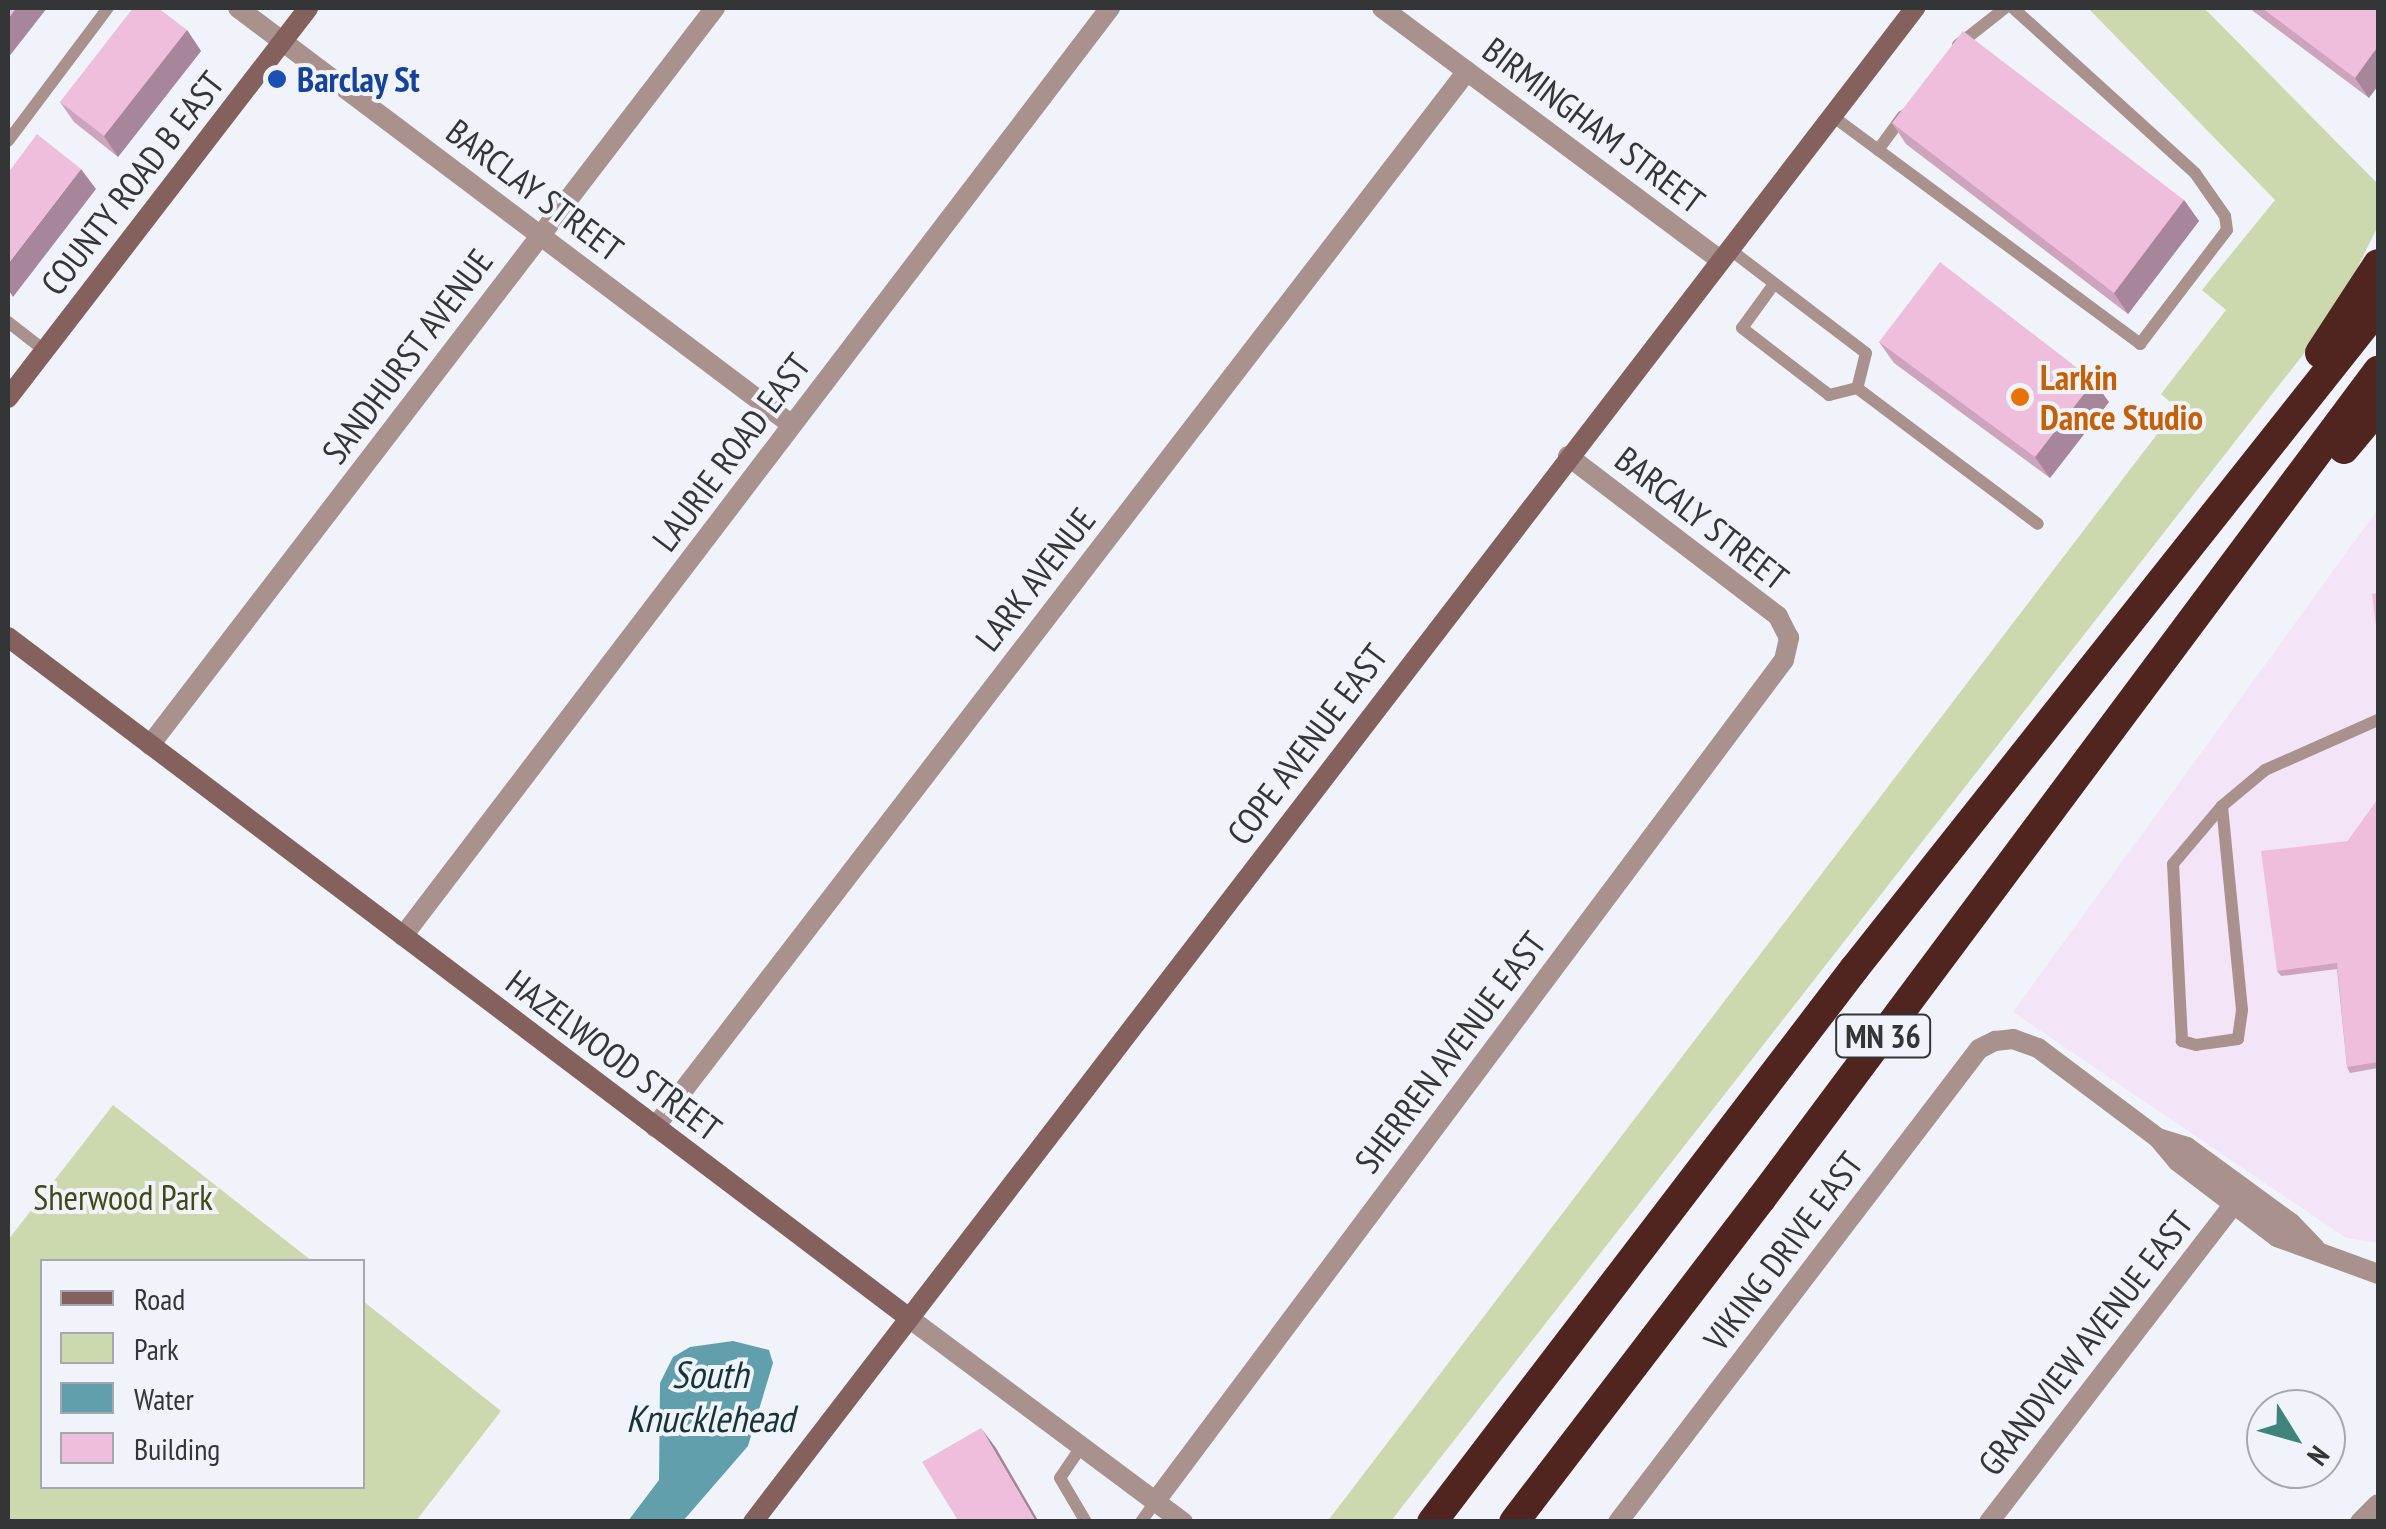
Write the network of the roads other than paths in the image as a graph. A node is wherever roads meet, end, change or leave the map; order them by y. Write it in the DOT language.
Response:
graph roads {
  1 [pos="108,8"];
  2 [pos="238,8"];
  3 [pos="308,8"];
  4 [pos="716,8"];
  5 [pos="1110,8"];
  6 [pos="1382,8"];
  7 [pos="1915,8"];
  8 [pos="2006,8"];
  9 [pos="2013,8"];
  10 [pos="282,40"];
  11 [pos="1950,56"];
  12 [pos="1467,71"];
  13 [pos="1908,109"];
  14 [pos="1831,116"];
  15 [pos="13,123"];
  16 [pos="8,141"];
  17 [pos="1878,150"];
  18 [pos="541,236"];
  19 [pos="1723,254"];
  20 [pos="2378,264"];
  21 [pos="1774,284"];
  22 [pos="2378,308"];
  23 [pos="9,328"];
  24 [pos="44,350"];
  25 [pos="2378,371"];
  26 [pos="1857,388"];
  27 [pos="8,398"];
  28 [pos="2378,408"];
  29 [pos="792,425"];
  30 [pos="1568,456"];
  31 [pos="2038,524"];
  32 [pos="2248,548"];
  33 [pos="2131,621"];
  34 [pos="8,637"];
  35 [pos="1789,638"];
  36 [pos="2378,720"];
  37 [pos="150,745"];
  38 [pos="2222,806"];
  39 [pos="403,936"];
  40 [pos="655,1128"];
  41 [pos="2158,1138"];
  42 [pos="2233,1205"];
  43 [pos="2319,1252"];
  44 [pos="2378,1274"];
  45 [pos="909,1318"];
  46 [pos="1081,1448"];
  47 [pos="1155,1502"];
  48 [pos="2378,1504"];
  49 [pos="753,1522"];
  50 [pos="1086,1522"];
  51 [pos="1141,1522"];
  52 [pos="1183,1522"];
  53 [pos="1432,1522"];
  54 [pos="1514,1522"];
  55 [pos="1618,1522"];
  56 [pos="1989,1522"];
  57 [pos="2360,1522"];
  1 -- 15 [label="lane"];
  2 -- 10 [label="street, BARCLAY STREET"];
  3 -- 10 [label="street, COUNTY ROAD B EAST"];
  4 -- 18 [label="street, SANDHURST AVENUE"];
  5 -- 29 [label="street, LAURIE ROAD EAST"];
  6 -- 12 [label="street, BIRMINGHAM STREET"];
  7 -- 14 [label="street, COPE AVENUE EAST"];
  8 -- 11 [label="lane"];
  9 -- 17 [label="lane"];
  10 -- 18 [label="street, BARCLAY STREET"];
  10 -- 24 [label="street, COUNTY ROAD B EAST"];
  12 -- 19 [label="street, BIRMINGHAM STREET"];
  12 -- 40 [label="street, LARK AVENUE"];
  13 -- 17 [label="lane"];
  14 -- 17 [label="lane"];
  14 -- 19 [label="street, COPE AVENUE EAST"];
  15 -- 16 [label="lane"];
  18 -- 29 [label="street, BARCLAY STREET"];
  18 -- 37 [label="street, SANDHURST AVENUE"];
  19 -- 21 [label="lane"];
  19 -- 30 [label="street, COPE AVENUE EAST"];
  20 -- 33 [label="highway"];
  21 -- 26 [label="lane"];
  21 -- 26 [label="lane"];
  22 -- 33 [label="highway, MN 36"];
  23 -- 24 [label="lane"];
  24 -- 27 [label="street, COUNTY ROAD B EAST"];
  25 -- 32 [label="highway, MN 36"];
  26 -- 31 [label="lane"];
  28 -- 32 [label="highway"];
  29 -- 39 [label="street, LAURIE ROAD EAST"];
  30 -- 35 [label="street, BARCALY STREET"];
  30 -- 45 [label="street, COPE AVENUE EAST"];
  32 -- 54 [label="highway, MN 36"];
  33 -- 53 [label="highway, MN 36"];
  34 -- 37 [label="street, HAZELWOOD STREET"];
  35 -- 47 [label="street, SHERREN AVENUE EAST"];
  36 -- 38 [label="lane"];
  37 -- 39 [label="street, HAZELWOOD STREET"];
  38 -- 38 [label="lane"];
  39 -- 40 [label="street, HAZELWOOD STREET"];
  40 -- 45 [label="street, HAZELWOOD STREET"];
  41 -- 42 [label="street"];
  41 -- 43 [label="street"];
  41 -- 55 [label="street, VIKING DRIVE EAST"];
  42 -- 43 [label="street"];
  42 -- 56 [label="street, GRANDVIEW AVENUE EAST"];
  43 -- 44 [label="street"];
  45 -- 46 [label="street, HAZELWOOD STREET"];
  45 -- 49 [label="street, COPE AVENUE EAST"];
  46 -- 47 [label="street, HAZELWOOD STREET"];
  46 -- 50 [label="lane"];
  47 -- 51 [label="lane"];
  47 -- 52 [label="street, HAZELWOOD STREET"];
  48 -- 57 [label="street"];
}
